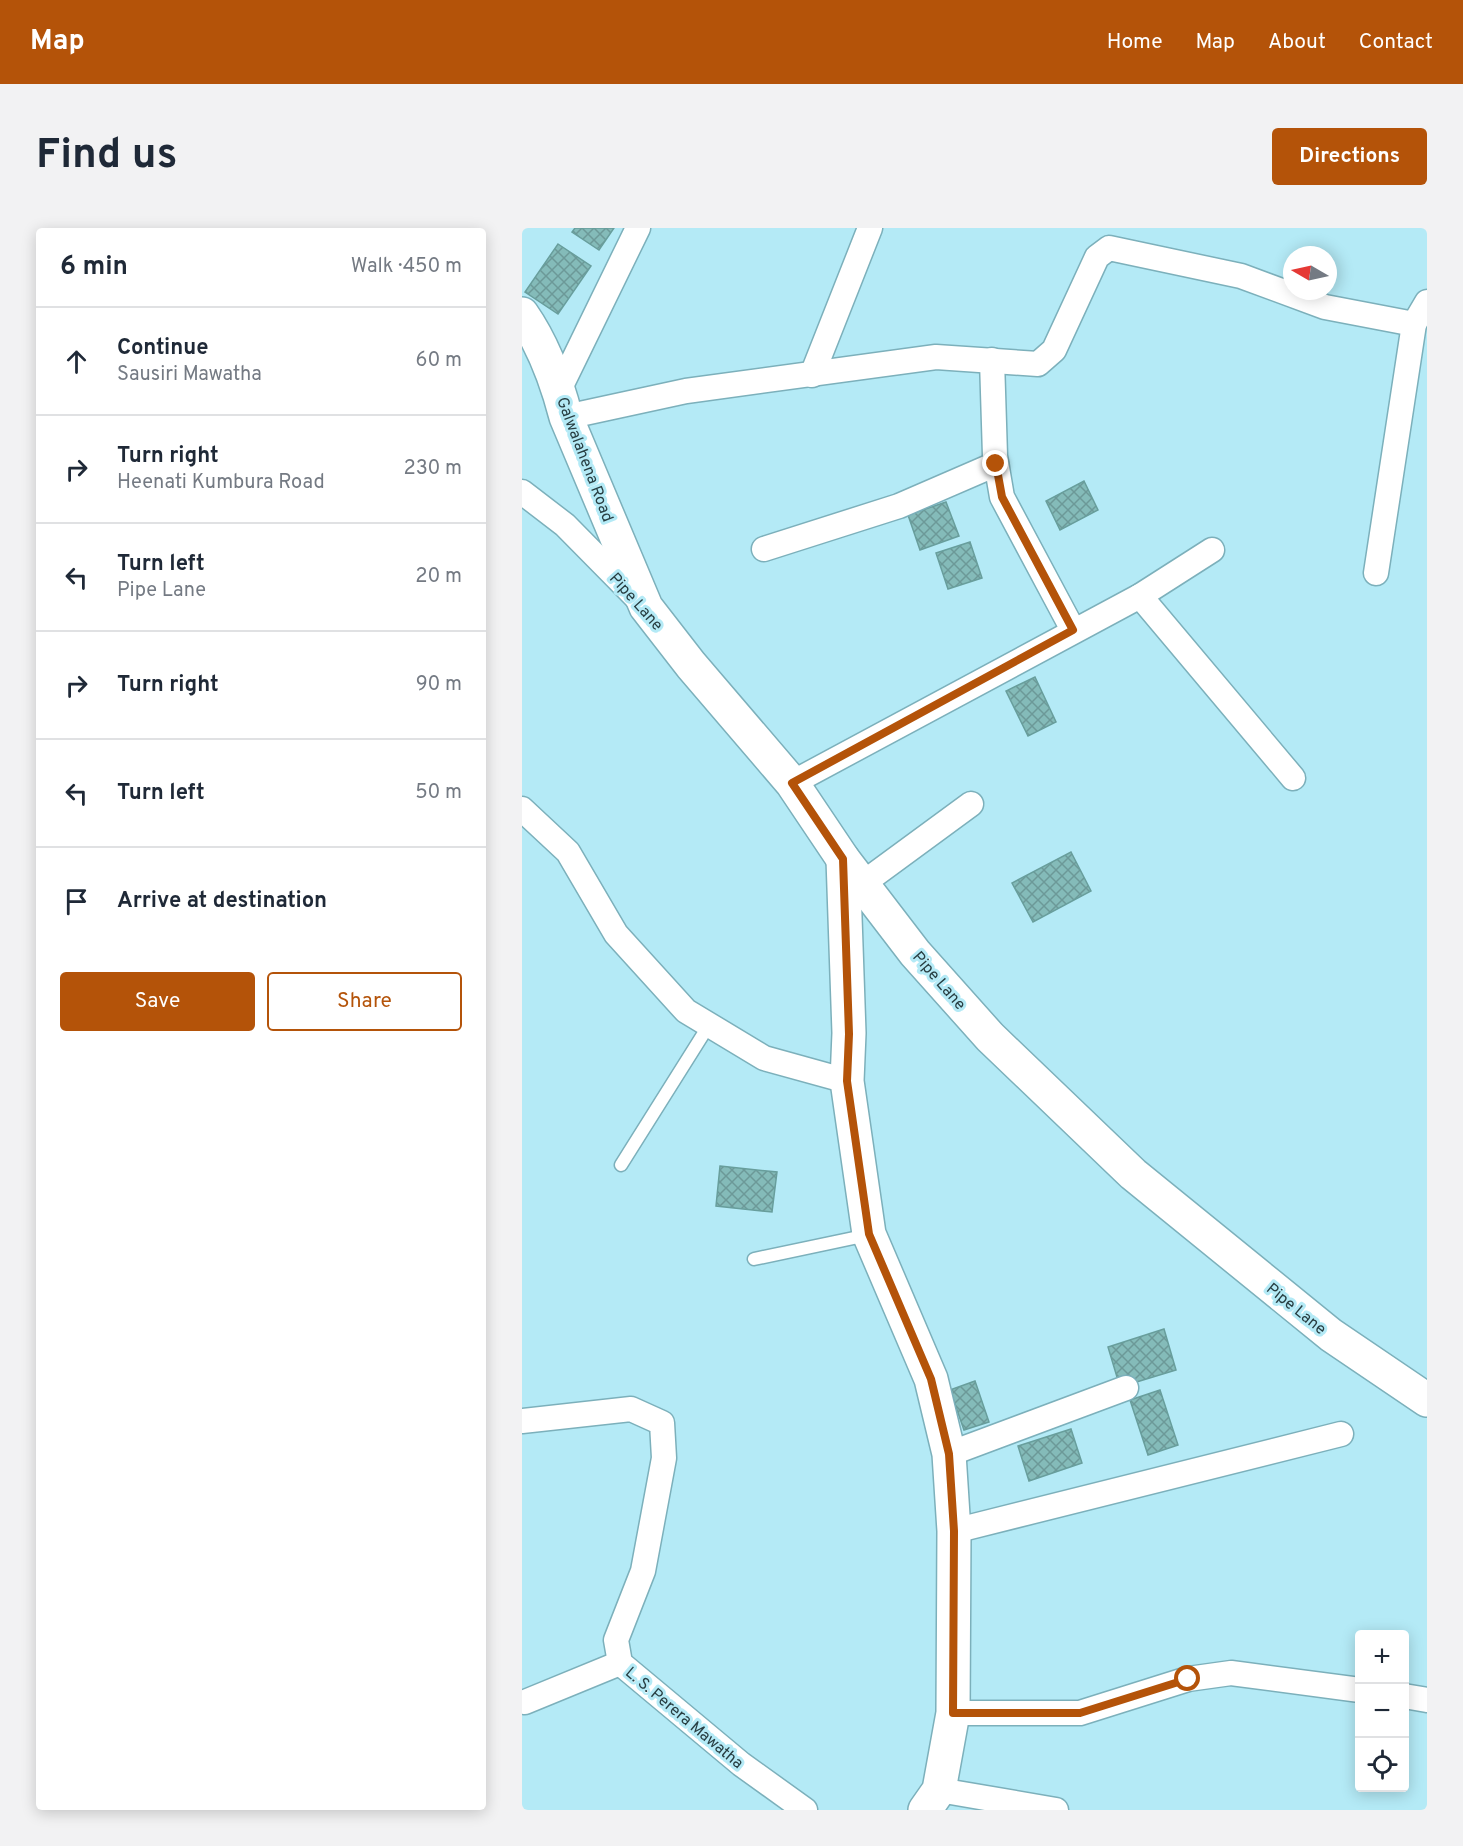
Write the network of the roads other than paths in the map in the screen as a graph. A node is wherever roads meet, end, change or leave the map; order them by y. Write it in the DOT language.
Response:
graph roads {
  1 [pos="638,228"];
  2 [pos="870,228"];
  3 [pos="1427,302"];
  4 [pos="522,314"];
  5 [pos="1414,324"];
  6 [pos="992,360"];
  7 [pos="812,375"];
  8 [pos="563,404"];
  9 [pos="996,464"];
  10 [pos="522,492"];
  11 [pos="764,549"];
  12 [pos="1212,550"];
  13 [pos="1376,573"];
  14 [pos="1140,596"];
  15 [pos="646,607"];
  16 [pos="1073,630"];
  17 [pos="1293,778"];
  18 [pos="792,783"];
  19 [pos="971,804"];
  20 [pos="522,809"];
  21 [pos="853,871"];
  22 [pos="709,1026"];
  23 [pos="847,1081"];
  24 [pos="621,1165"];
  25 [pos="869,1234"];
  26 [pos="754,1258"];
  27 [pos="1126,1388"];
  28 [pos="1427,1400"];
  29 [pos="522,1421"];
  30 [pos="1341,1434"];
  31 [pos="949,1454"];
  32 [pos="954,1531"];
  33 [pos="620,1663"];
  34 [pos="1355,1689"];
  35 [pos="1409,1697"];
  36 [pos="1427,1701"];
  37 [pos="525,1702"];
  38 [pos="953,1713"];
  39 [pos="932,1800"];
  40 [pos="805,1810"];
  41 [pos="1056,1810"];
  1 -- 8 [label="street"];
  2 -- 7 [label="street"];
  3 -- 5 [label="street"];
  4 -- 8 [label="street, Galwalahena Road"];
  5 -- 6 [label="street"];
  5 -- 13 [label="street"];
  6 -- 7 [label="street"];
  6 -- 9 [label="street"];
  7 -- 8 [label="street"];
  8 -- 15 [label="street, Galwalahena Road"];
  9 -- 11 [label="street"];
  9 -- 16 [label="street"];
  10 -- 15 [label="street, Pipe Lane"];
  12 -- 14 [label="street"];
  14 -- 16 [label="street"];
  14 -- 17 [label="street"];
  15 -- 18 [label="street, Pipe Lane"];
  16 -- 18 [label="street"];
  18 -- 21 [label="street, Pipe Lane"];
  19 -- 21 [label="street"];
  20 -- 22 [label="street"];
  21 -- 23 [label="street"];
  21 -- 28 [label="street, Pipe Lane"];
  22 -- 23 [label="street"];
  22 -- 24 [label="lane"];
  23 -- 25 [label="street"];
  25 -- 26 [label="lane"];
  25 -- 31 [label="street"];
  27 -- 31 [label="street"];
  29 -- 33 [label="street, L. S. Perera Mawatha"];
  30 -- 32 [label="street"];
  31 -- 32 [label="street"];
  32 -- 38 [label="street"];
  33 -- 37 [label="street"];
  33 -- 40 [label="street, L. S. Perera Mawatha"];
  34 -- 38 [label="street"];
  35 -- 36 [label="street"];
  38 -- 39 [label="street"];
  39 -- 41 [label="street"];
}
